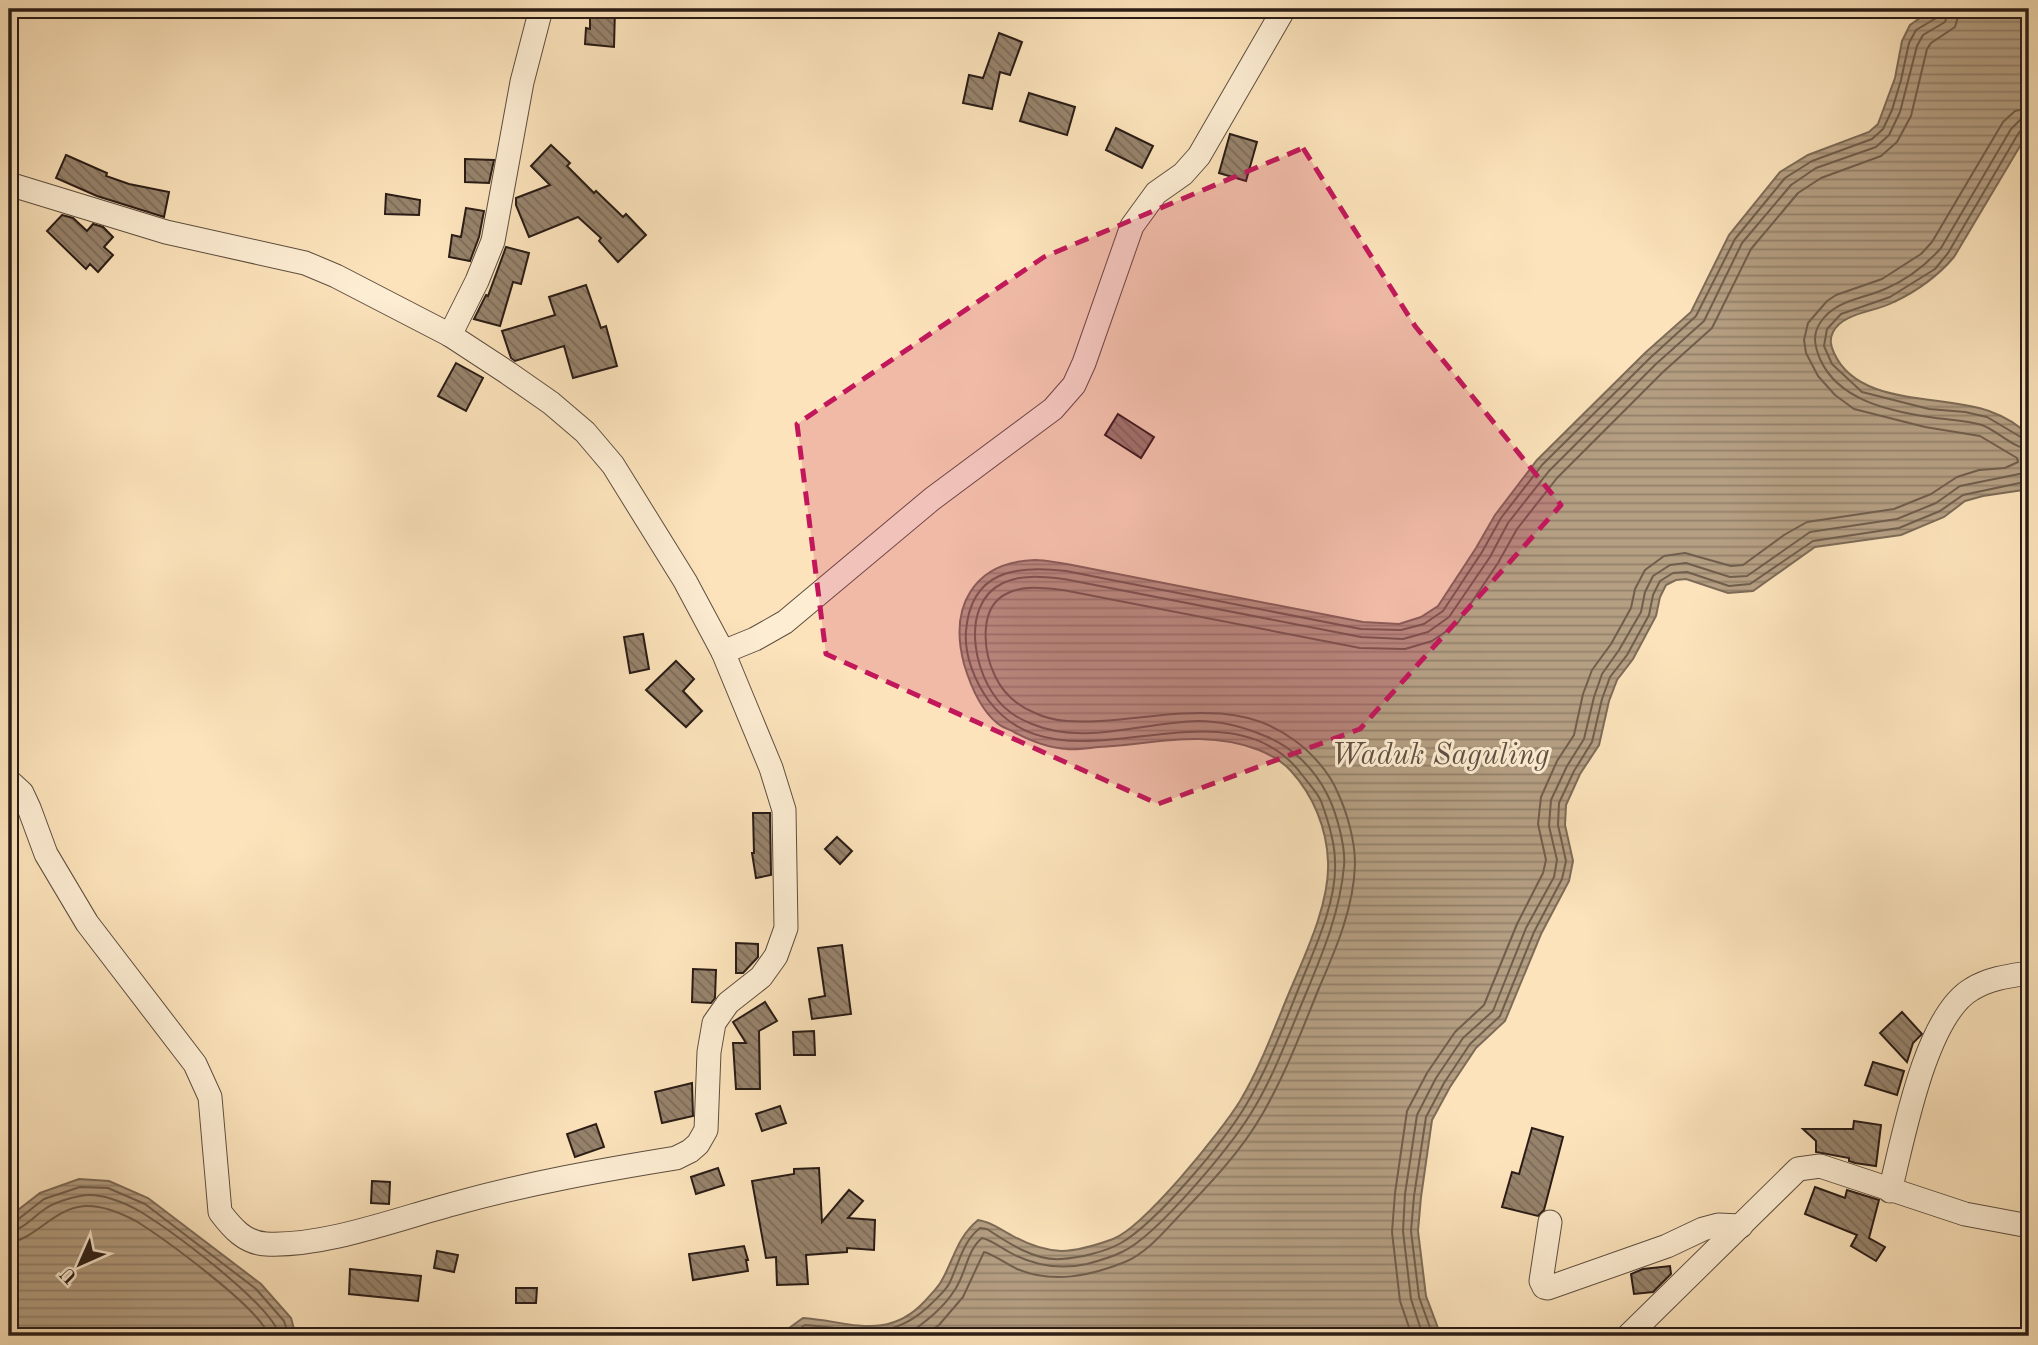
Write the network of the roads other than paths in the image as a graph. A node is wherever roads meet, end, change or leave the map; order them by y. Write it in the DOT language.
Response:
graph roads {
  1 [pos="541,9"];
  2 [pos="1284,9"];
  3 [pos="9,184"];
  4 [pos="450,335"];
  5 [pos="723,652"];
  6 [pos="9,781"];
  7 [pos="2029,973"];
  8 [pos="1890,1191"];
  9 [pos="1550,1222"];
  10 [pos="1741,1226"];
  11 [pos="2029,1226"];
  12 [pos="1628,1336"];
  1 -- 4 [label="street"];
  2 -- 5 [label="street"];
  3 -- 4 [label="street"];
  4 -- 5 [label="street"];
  5 -- 6 [label="street"];
  7 -- 8 [label="street"];
  8 -- 10 [label="street"];
  8 -- 11 [label="street"];
  9 -- 10 [label="street"];
  10 -- 12 [label="street"];
}
